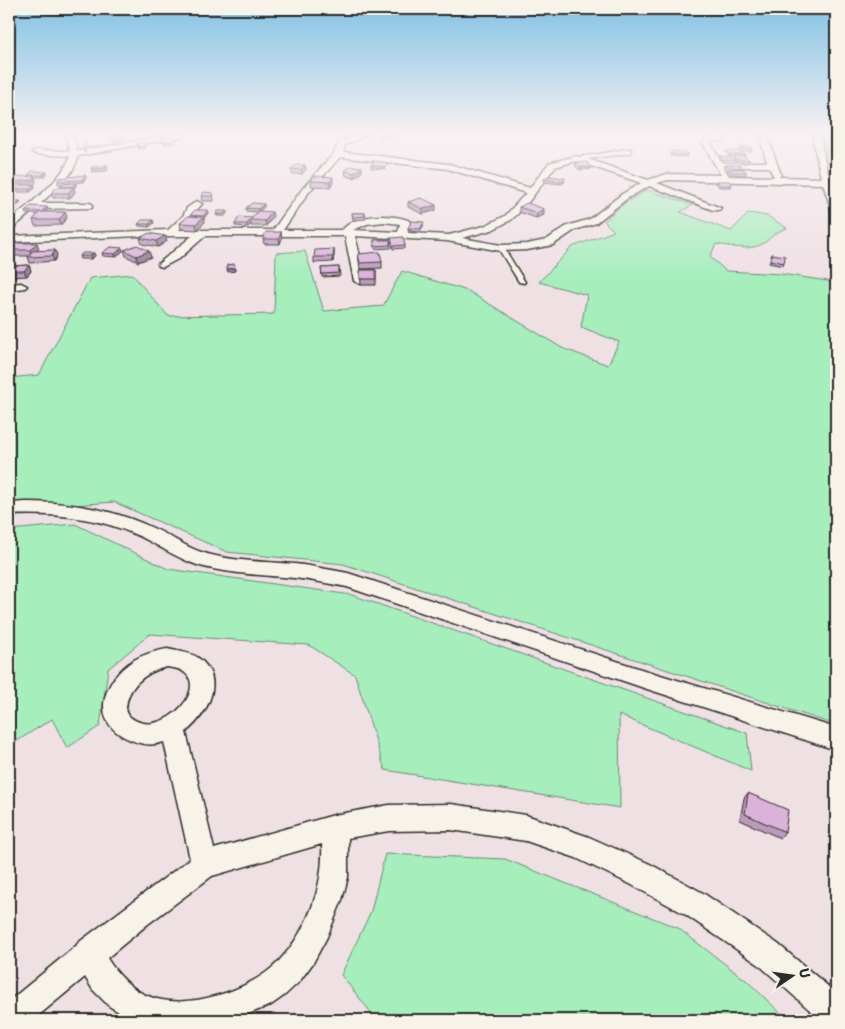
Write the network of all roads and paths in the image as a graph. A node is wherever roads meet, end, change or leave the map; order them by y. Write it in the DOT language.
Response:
graph roads {
  1 [pos="54,183"];
  2 [pos="311,183"];
  3 [pos="503,183"];
  4 [pos="537,183"];
  5 [pos="646,183"];
  6 [pos="651,183"];
  7 [pos="827,183"];
  8 [pos="530,191"];
  9 [pos="197,204"];
  10 [pos="32,206"];
  11 [pos="89,206"];
  12 [pos="716,208"];
  13 [pos="836,208"];
  14 [pos="11,221"];
  15 [pos="140,233"];
  16 [pos="170,233"];
  17 [pos="347,233"];
  18 [pos="202,234"];
  19 [pos="275,234"];
  20 [pos="402,234"];
  21 [pos="447,238"];
  22 [pos="9,239"];
  23 [pos="127,245"];
  24 [pos="501,248"];
  25 [pos="163,264"];
  26 [pos="360,281"];
  27 [pos="522,282"];
  28 [pos="21,286"];
  29 [pos="9,287"];
  30 [pos="9,509"];
  31 [pos="173,728"];
  32 [pos="836,739"];
  33 [pos="334,828"];
  34 [pos="205,865"];
  35 [pos="88,953"];
  36 [pos="836,1013"];
  37 [pos="9,1020"];
  1 -- 10 [label="street"];
  2 -- 19 [label="street"];
  3 -- 8 [label="street"];
  4 -- 8 [label="street"];
  5 -- 24 [label="street"];
  6 -- 12 [label="street"];
  7 -- 13 [label="street"];
  8 -- 21 [label="street"];
  9 -- 16 [label="street"];
  10 -- 11 [label="street"];
  10 -- 14 [label="street"];
  15 -- 16 [label="street"];
  15 -- 22 [label="street"];
  15 -- 23 [label="street"];
  16 -- 18 [label="street"];
  17 -- 19 [label="street"];
  17 -- 20 [label="street"];
  17 -- 20 [label="street"];
  17 -- 26 [label="street"];
  18 -- 19 [label="street"];
  18 -- 25 [label="street"];
  20 -- 21 [label="street"];
  21 -- 24 [label="street"];
  24 -- 27 [label="lane"];
  28 -- 29 [label="street"];
  30 -- 32 [label="street"];
  31 -- 34 [label="street"];
  33 -- 34 [label="street"];
  33 -- 35 [label="street"];
  33 -- 36 [label="street"];
  34 -- 35 [label="street"];
  35 -- 37 [label="street"];
}
